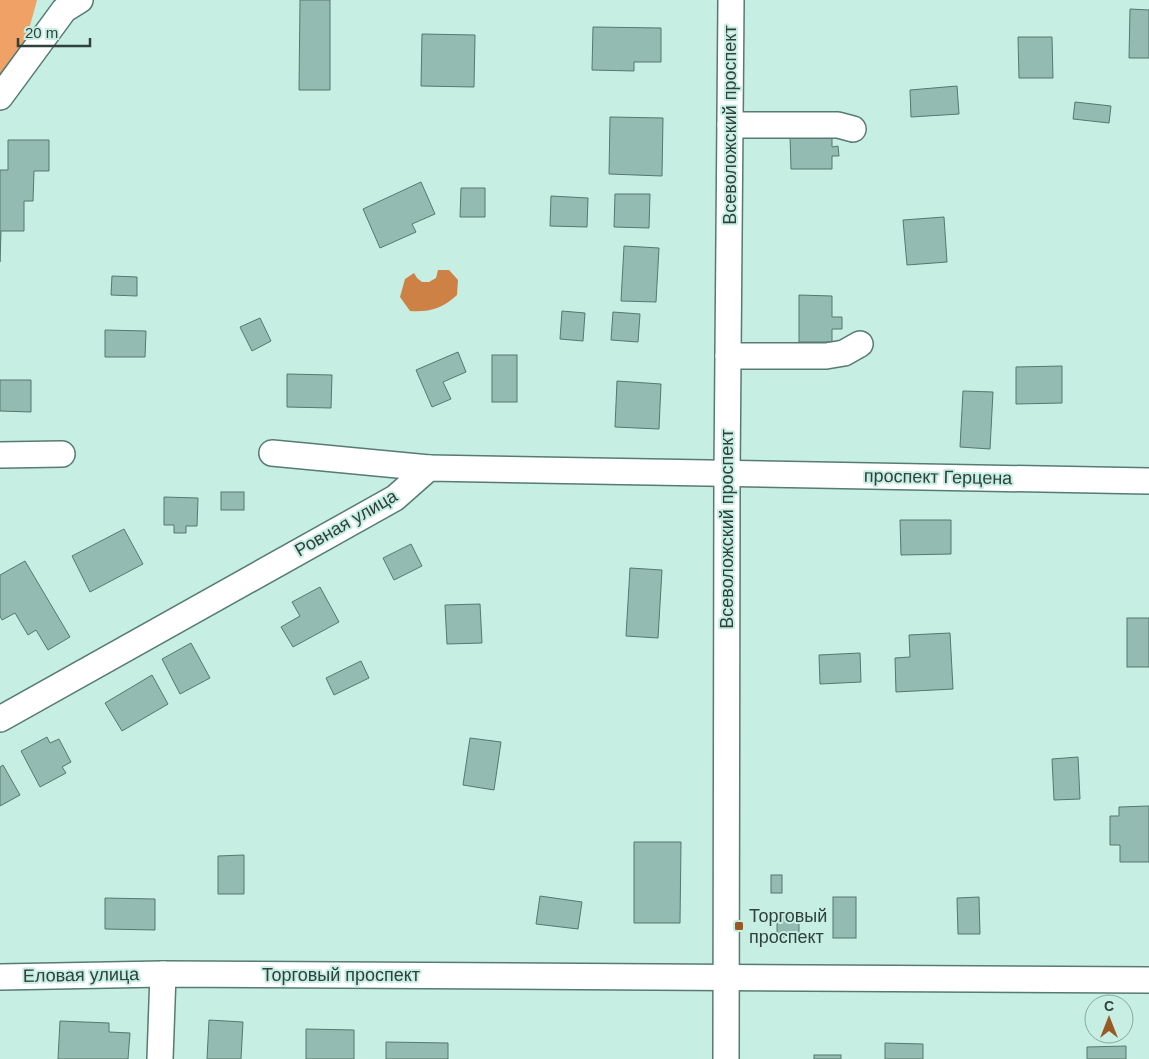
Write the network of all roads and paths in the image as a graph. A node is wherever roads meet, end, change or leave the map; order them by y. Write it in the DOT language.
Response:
graph roads {
  1 [pos="730,0"];
  2 [pos="66,3"];
  3 [pos="0,98"];
  4 [pos="730,125"];
  5 [pos="853,129"];
  6 [pos="860,344"];
  7 [pos="728,356"];
  8 [pos="62,454"];
  9 [pos="272,454"];
  10 [pos="0,455"];
  11 [pos="429,468"];
  12 [pos="727,474"];
  13 [pos="1149,481"];
  14 [pos="0,719"];
  15 [pos="162,974"];
  16 [pos="726,976"];
  17 [pos="0,977"];
  18 [pos="1149,980"];
  19 [pos="160,1059"];
  20 [pos="726,1059"];
  1 -- 4 [label="street, Всеволожский проспект"];
  2 -- 3 [label="street"];
  4 -- 5 [label="street"];
  4 -- 7 [label="street, Всеволожский проспект"];
  6 -- 7 [label="street"];
  7 -- 12 [label="street, Всеволожский проспект"];
  8 -- 10 [label="street"];
  9 -- 11 [label="street"];
  11 -- 12 [label="street"];
  11 -- 14 [label="street, Ровная улица"];
  12 -- 13 [label="street, проспект Герцена"];
  12 -- 16 [label="street, Всеволожский проспект"];
  15 -- 16 [label="street, Торговый проспект"];
  15 -- 17 [label="street, Еловая улица"];
  15 -- 19 [label="street"];
  16 -- 18 [label="street, Торговый проспект"];
  16 -- 20 [label="street, Всеволожский проспект"];
}
